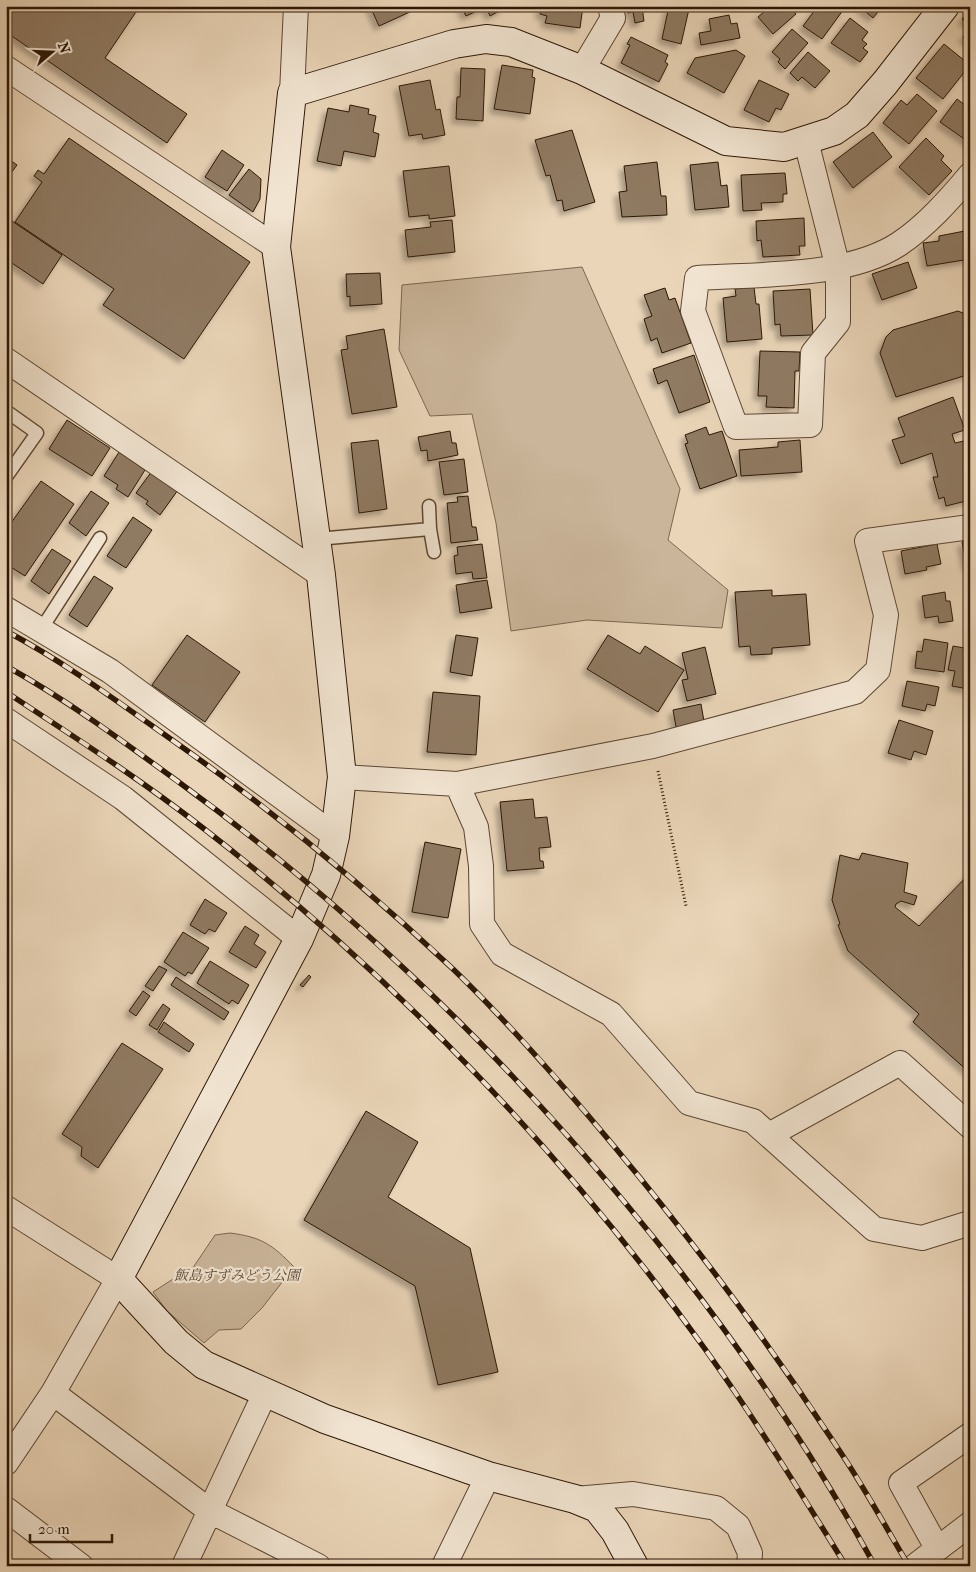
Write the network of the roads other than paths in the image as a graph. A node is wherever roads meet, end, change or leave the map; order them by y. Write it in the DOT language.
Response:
graph roads {
  1 [pos="296,6"];
  2 [pos="610,6"];
  3 [pos="945,6"];
  4 [pos="6,68"];
  5 [pos="582,70"];
  6 [pos="292,93"];
  7 [pos="806,141"];
  8 [pos="970,175"];
  9 [pos="276,247"];
  10 [pos="838,268"];
  11 [pos="6,360"];
  12 [pos="6,411"];
  13 [pos="6,477"];
  14 [pos="429,506"];
  15 [pos="970,527"];
  16 [pos="430,529"];
  17 [pos="100,538"];
  18 [pos="317,539"];
  19 [pos="434,552"];
  20 [pos="321,575"];
  21 [pos="6,609"];
  22 [pos="42,628"];
  23 [pos="6,720"];
  24 [pos="342,777"];
  25 [pos="457,784"];
  26 [pos="335,836"];
  27 [pos="299,939"];
  28 [pos="970,1126"];
  29 [pos="769,1135"];
  30 [pos="6,1208"];
  31 [pos="970,1224"];
  32 [pos="118,1278"];
  33 [pos="266,1392"];
  34 [pos="53,1393"];
  35 [pos="970,1435"];
  36 [pos="6,1463"];
  37 [pos="488,1476"];
  38 [pos="575,1499"];
  39 [pos="6,1509"];
  40 [pos="210,1511"];
  41 [pos="970,1524"];
  42 [pos="937,1548"];
  43 [pos="81,1566"];
  44 [pos="184,1566"];
  45 [pos="318,1566"];
  46 [pos="444,1566"];
  47 [pos="634,1566"];
  48 [pos="749,1566"];
  49 [pos="915,1566"];
  1 -- 6 [label="street"];
  2 -- 5 [label="street"];
  3 -- 7 [label="street"];
  4 -- 9 [label="street"];
  5 -- 6 [label="street"];
  5 -- 7 [label="street"];
  6 -- 9 [label="street"];
  7 -- 10 [label="street"];
  8 -- 10 [label="street"];
  9 -- 18 [label="street"];
  10 -- 10 [label="street"];
  11 -- 20 [label="street"];
  12 -- 13 [label="lane"];
  14 -- 16 [label="lane"];
  15 -- 25 [label="street"];
  16 -- 18 [label="lane"];
  16 -- 19 [label="lane"];
  17 -- 22 [label="lane"];
  18 -- 20 [label="street"];
  20 -- 24 [label="street"];
  21 -- 22 [label="street"];
  22 -- 26 [label="street"];
  23 -- 27 [label="street"];
  24 -- 25 [label="street"];
  24 -- 26 [label="street"];
  25 -- 29 [label="street"];
  26 -- 27 [label="street"];
  27 -- 32 [label="street"];
  28 -- 29 [label="street"];
  29 -- 31 [label="street"];
  30 -- 32 [label="street"];
  32 -- 33 [label="street"];
  32 -- 34 [label="street"];
  33 -- 37 [label="street"];
  33 -- 40 [label="street"];
  34 -- 36 [label="street"];
  34 -- 40 [label="street"];
  35 -- 42 [label="street"];
  37 -- 38 [label="street"];
  37 -- 46 [label="street"];
  38 -- 47 [label="street"];
  38 -- 48 [label="street"];
  39 -- 43 [label="street"];
  40 -- 44 [label="street"];
  40 -- 45 [label="street"];
  41 -- 42 [label="street"];
  42 -- 49 [label="street"];
}
